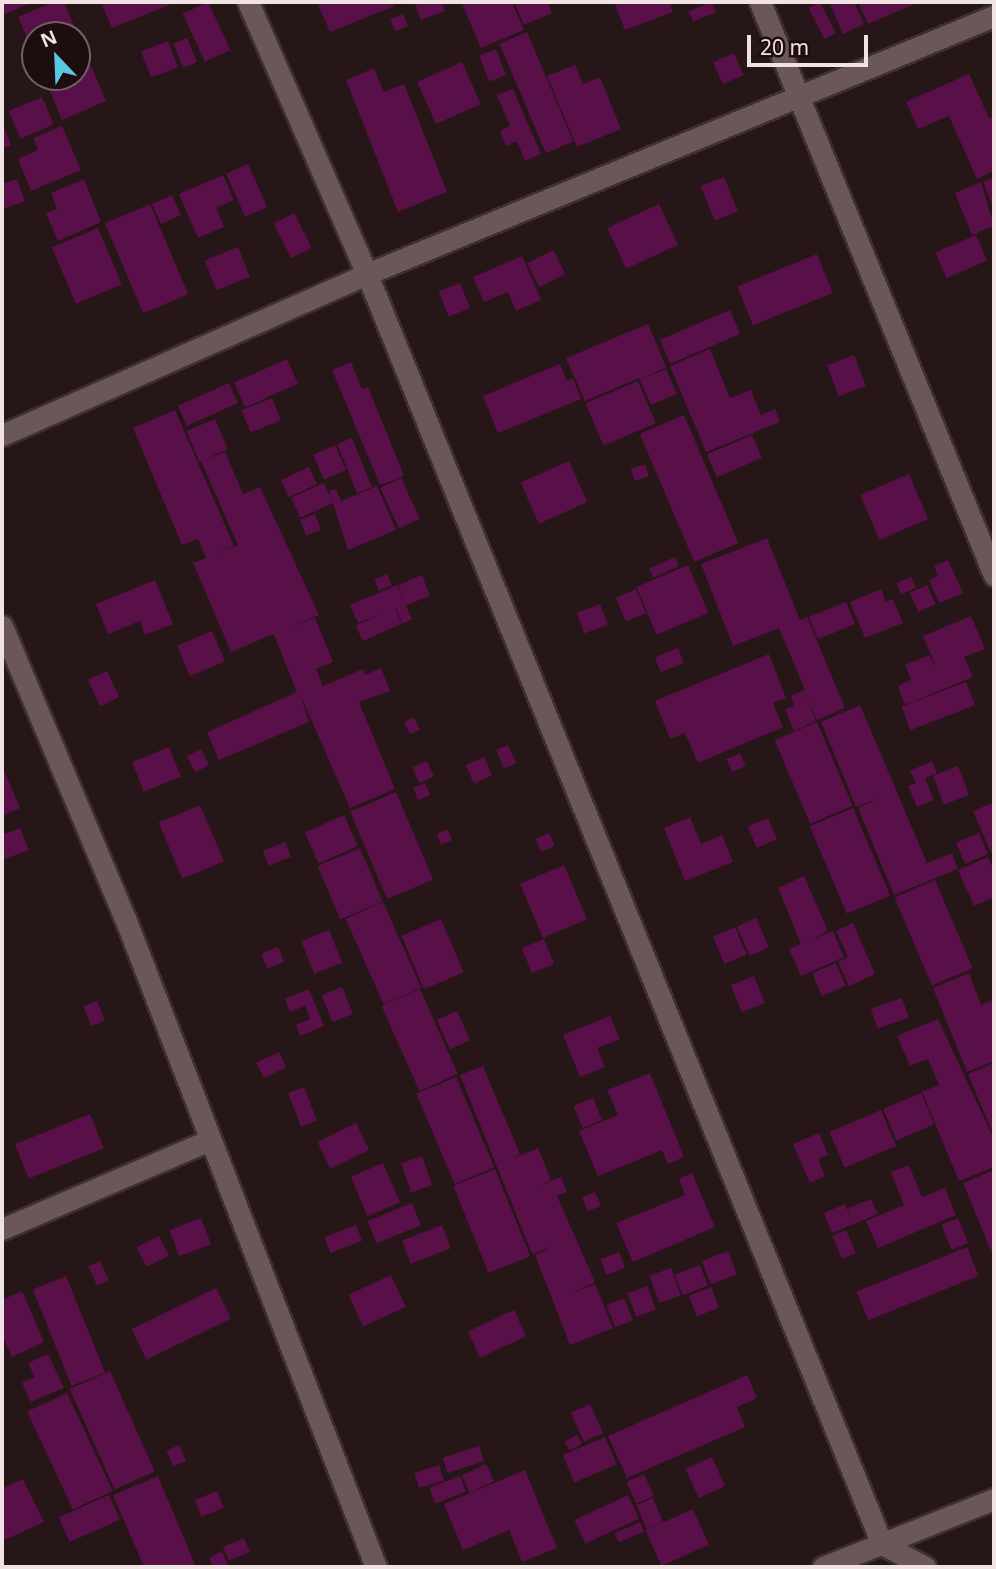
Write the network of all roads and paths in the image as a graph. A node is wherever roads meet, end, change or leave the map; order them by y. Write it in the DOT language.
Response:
graph roads {
  1 [pos="248,2"];
  2 [pos="760,2"];
  3 [pos="994,16"];
  4 [pos="802,98"];
  5 [pos="367,274"];
  6 [pos="2,435"];
  7 [pos="994,575"];
  8 [pos="2,626"];
  9 [pos="210,1140"];
  10 [pos="2,1229"];
  11 [pos="994,1499"];
  12 [pos="883,1544"];
  13 [pos="376,1567"];
  14 [pos="823,1567"];
  15 [pos="870,1567"];
  16 [pos="925,1567"];
  1 -- 5 [label="street"];
  2 -- 4 [label="street"];
  3 -- 4 [label="street"];
  4 -- 5 [label="street"];
  4 -- 7 [label="street"];
  5 -- 6 [label="street"];
  5 -- 12 [label="street"];
  8 -- 9 [label="street"];
  9 -- 10 [label="street"];
  9 -- 13 [label="street"];
  11 -- 12 [label="street"];
  12 -- 14 [label="street"];
  12 -- 15 [label="street"];
  12 -- 16 [label="street"];
}
